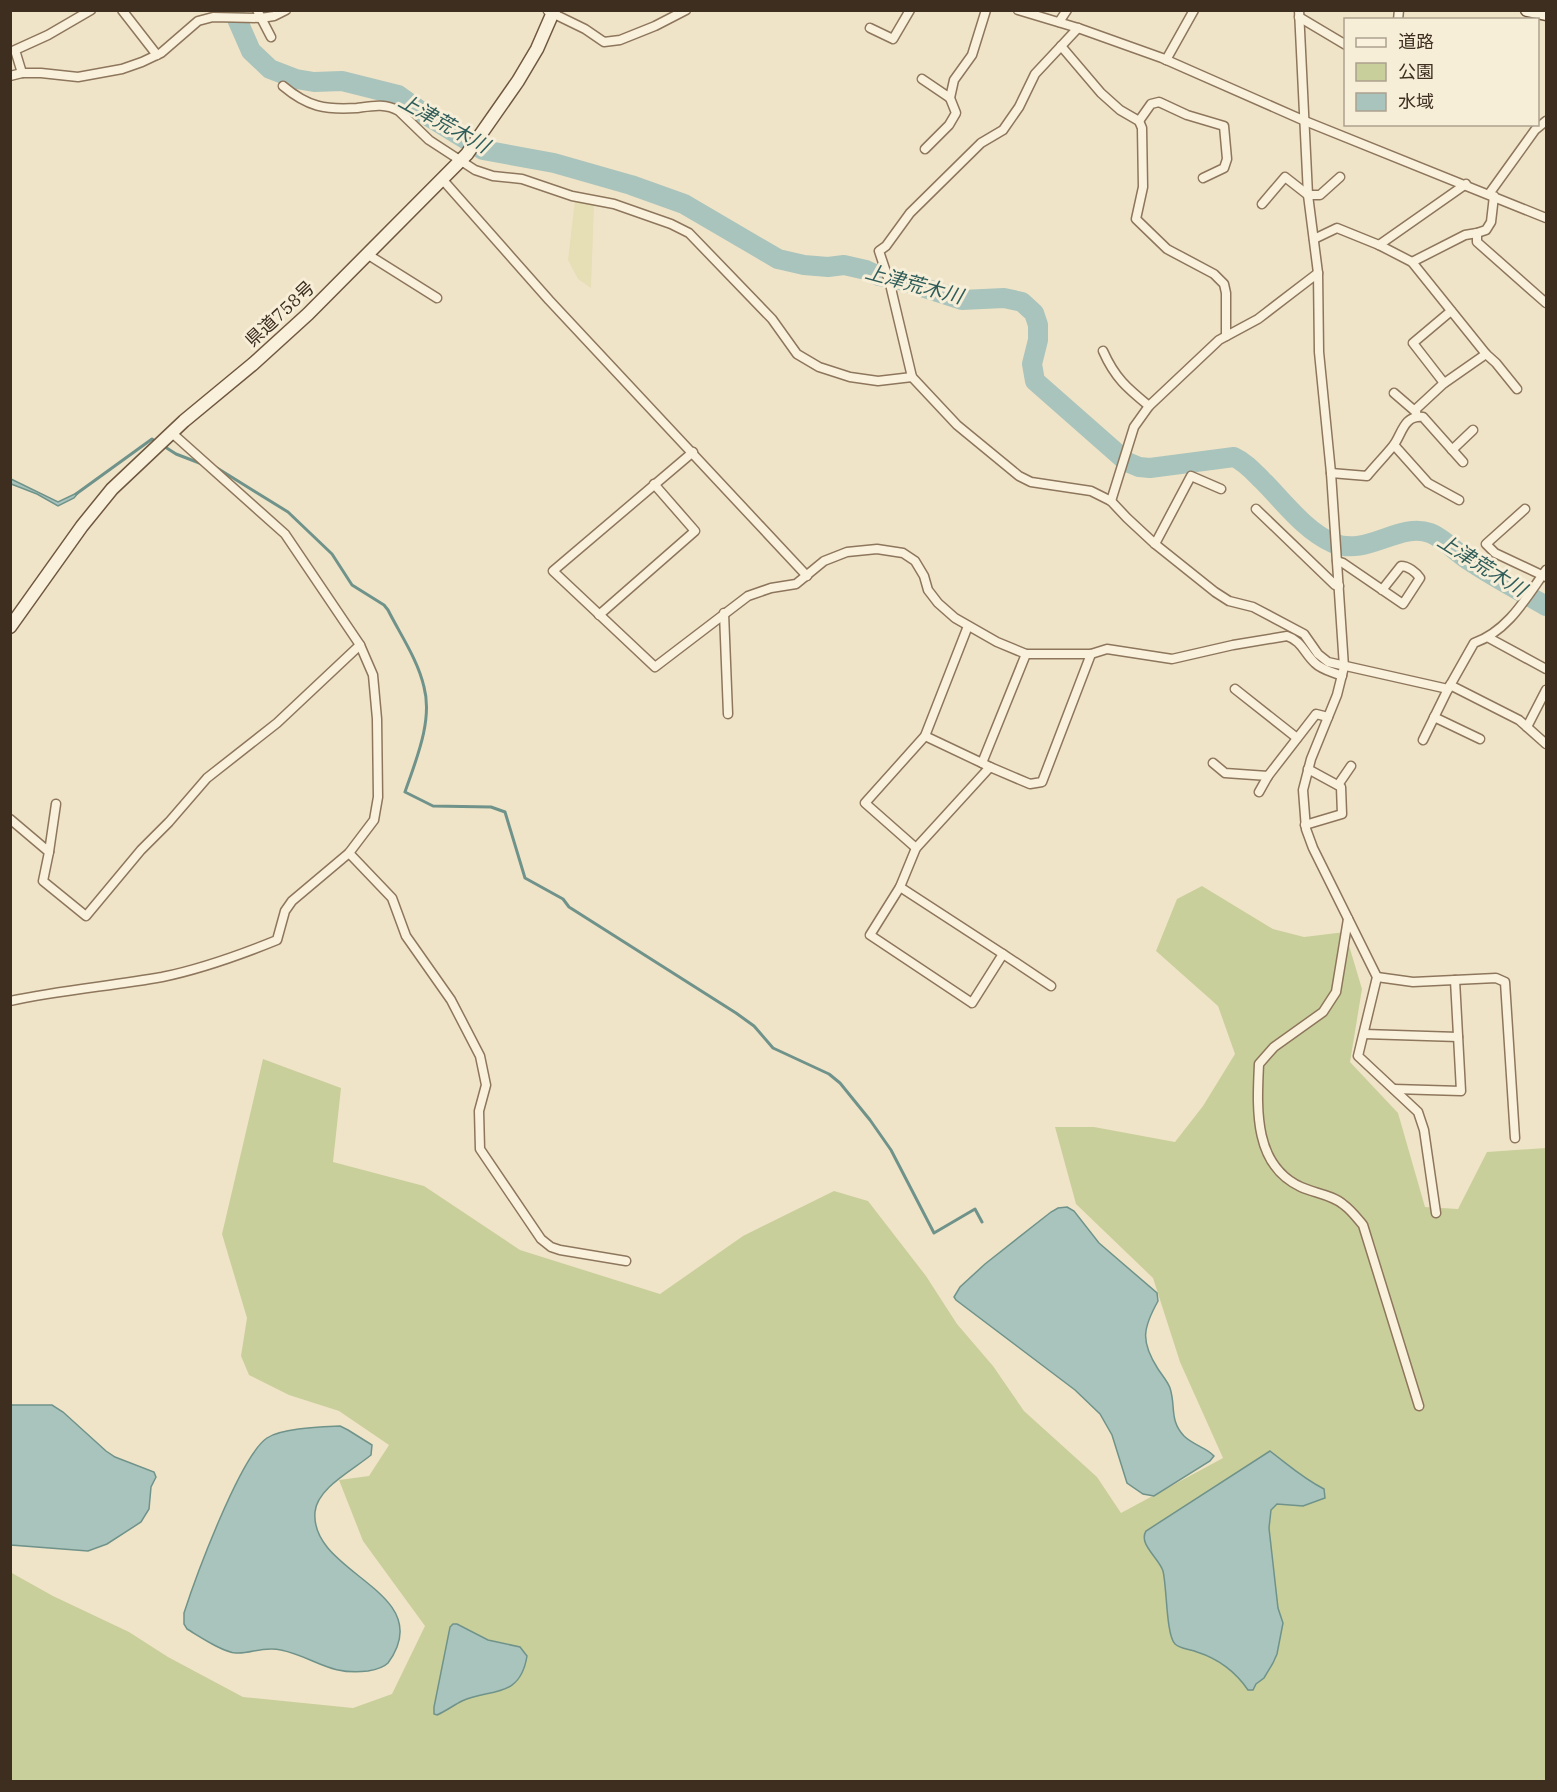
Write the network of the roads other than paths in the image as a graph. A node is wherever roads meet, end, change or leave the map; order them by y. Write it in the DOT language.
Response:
graph roads {
  1 [pos="91,10"];
  2 [pos="286,10"];
  3 [pos="686,10"];
  4 [pos="910,10"];
  5 [pos="986,10"];
  6 [pos="1018,10"];
  7 [pos="1067,10"];
  8 [pos="1194,10"];
  9 [pos="552,11"];
  10 [pos="128,12"];
  11 [pos="1531,13"];
  12 [pos="1299,14"];
  13 [pos="1546,14"];
  14 [pos="258,15"];
  15 [pos="1059,22"];
  16 [pos="870,28"];
  17 [pos="1078,28"];
  18 [pos="271,37"];
  19 [pos="1344,44"];
  20 [pos="1061,46"];
  21 [pos="157,55"];
  22 [pos="1166,60"];
  23 [pos="22,73"];
  24 [pos="10,76"];
  25 [pos="922,79"];
  26 [pos="284,86"];
  27 [pos="950,98"];
  28 [pos="1305,120"];
  29 [pos="1138,121"];
  30 [pos="1546,121"];
  31 [pos="925,149"];
  32 [pos="463,158"];
  33 [pos="1340,177"];
  34 [pos="1203,178"];
  35 [pos="442,179"];
  36 [pos="1466,184"];
  37 [pos="1308,195"];
  38 [pos="1491,195"];
  39 [pos="1262,204"];
  40 [pos="1546,218"];
  41 [pos="1477,233"];
  42 [pos="1314,239"];
  43 [pos="1379,245"];
  44 [pos="367,254"];
  45 [pos="1412,262"];
  46 [pos="1318,273"];
  47 [pos="438,298"];
  48 [pos="1546,303"];
  49 [pos="1451,311"];
  50 [pos="1226,336"];
  51 [pos="1103,351"];
  52 [pos="1486,354"];
  53 [pos="912,377"];
  54 [pos="1444,384"];
  55 [pos="1517,389"];
  56 [pos="1394,393"];
  57 [pos="1149,406"];
  58 [pos="1417,413"];
  59 [pos="1473,430"];
  60 [pos="172,433"];
  61 [pos="1394,445"];
  62 [pos="1452,450"];
  63 [pos="693,452"];
  64 [pos="1463,462"];
  65 [pos="1331,473"];
  66 [pos="654,484"];
  67 [pos="1221,489"];
  68 [pos="1459,500"];
  69 [pos="1112,501"];
  70 [pos="1256,509"];
  71 [pos="1526,509"];
  72 [pos="1155,544"];
  73 [pos="1337,561"];
  74 [pos="1545,574"];
  75 [pos="807,576"];
  76 [pos="1339,586"];
  77 [pos="1382,590"];
  78 [pos="724,613"];
  79 [pos="599,615"];
  80 [pos="968,626"];
  81 [pos="10,627"];
  82 [pos="1489,638"];
  83 [pos="360,645"];
  84 [pos="1026,654"];
  85 [pos="1091,654"];
  86 [pos="1546,669"];
  87 [pos="1343,671"];
  88 [pos="1449,687"];
  89 [pos="1236,689"];
  90 [pos="1546,690"];
  91 [pos="728,714"];
  92 [pos="1328,717"];
  93 [pos="1434,717"];
  94 [pos="1527,727"];
  95 [pos="925,736"];
  96 [pos="1296,738"];
  97 [pos="1480,739"];
  98 [pos="1423,740"];
  99 [pos="1546,744"];
  100 [pos="1213,763"];
  101 [pos="986,765"];
  102 [pos="1351,766"];
  103 [pos="1308,769"];
  104 [pos="1268,776"];
  105 [pos="1338,785"];
  106 [pos="1259,792"];
  107 [pos="56,804"];
  108 [pos="10,819"];
  109 [pos="1305,825"];
  110 [pos="916,848"];
  111 [pos="50,852"];
  112 [pos="349,853"];
  113 [pos="900,887"];
  114 [pos="1348,919"];
  115 [pos="1003,954"];
  116 [pos="1377,977"];
  117 [pos="1455,980"];
  118 [pos="1051,986"];
  119 [pos="10,1001"];
  120 [pos="1364,1034"];
  121 [pos="1458,1037"];
  122 [pos="1394,1089"];
  123 [pos="1515,1138"];
  124 [pos="1436,1213"];
  125 [pos="626,1261"];
  126 [pos="1419,1406"];
  1 -- 23 [label="street"];
  2 -- 14 [label="street"];
  3 -- 9 [label="street"];
  4 -- 16 [label="street"];
  5 -- 27 [label="street"];
  6 -- 15 [label="street"];
  7 -- 15 [label="street"];
  8 -- 22 [label="street"];
  9 -- 32 [label="main road, 県道758号"];
  10 -- 21 [label="street"];
  11 -- 13 [label="main road"];
  12 -- 19 [label="street"];
  12 -- 28 [label="street"];
  14 -- 18 [label="street"];
  14 -- 21 [label="street"];
  15 -- 17 [label="street"];
  17 -- 20 [label="street"];
  17 -- 22 [label="street"];
  20 -- 29 [label="street"];
  20 -- 53 [label="street"];
  21 -- 23 [label="street"];
  22 -- 28 [label="street"];
  23 -- 24 [label="street"];
  25 -- 27 [label="street"];
  26 -- 32 [label="street"];
  27 -- 31 [label="street"];
  28 -- 36 [label="street"];
  28 -- 37 [label="street"];
  29 -- 34 [label="street"];
  29 -- 50 [label="street"];
  30 -- 38 [label="street"];
  32 -- 35 [label="main road, 県道758号"];
  32 -- 53 [label="street"];
  33 -- 37 [label="street"];
  35 -- 44 [label="main road, 県道758号"];
  35 -- 63 [label="street"];
  36 -- 38 [label="street"];
  36 -- 43 [label="street"];
  37 -- 39 [label="street"];
  37 -- 42 [label="street"];
  38 -- 40 [label="street"];
  38 -- 41 [label="street"];
  41 -- 45 [label="street"];
  41 -- 48 [label="street"];
  42 -- 43 [label="street"];
  42 -- 46 [label="street"];
  43 -- 45 [label="street"];
  44 -- 47 [label="street"];
  44 -- 60 [label="main road, 県道758号"];
  45 -- 49 [label="street"];
  46 -- 50 [label="street"];
  46 -- 65 [label="street"];
  49 -- 52 [label="street"];
  49 -- 54 [label="street"];
  50 -- 57 [label="street"];
  51 -- 57 [label="street"];
  52 -- 54 [label="street"];
  52 -- 55 [label="street"];
  53 -- 69 [label="street"];
  54 -- 58 [label="street"];
  56 -- 58 [label="street"];
  57 -- 69 [label="street"];
  58 -- 61 [label="street"];
  58 -- 62 [label="street"];
  59 -- 62 [label="street"];
  60 -- 81 [label="main road, 県道758号"];
  60 -- 83 [label="street"];
  61 -- 65 [label="street"];
  61 -- 68 [label="street"];
  62 -- 64 [label="street"];
  63 -- 66 [label="street"];
  63 -- 75 [label="street"];
  65 -- 73 [label="street"];
  66 -- 79 [label="street"];
  66 -- 79 [label="street"];
  67 -- 72 [label="street"];
  69 -- 72 [label="street"];
  70 -- 76 [label="street"];
  71 -- 74 [label="street"];
  72 -- 87 [label="street"];
  73 -- 76 [label="street"];
  73 -- 77 [label="street"];
  74 -- 82 [label="street"];
  75 -- 78 [label="street"];
  75 -- 80 [label="street"];
  76 -- 87 [label="street"];
  77 -- 77 [label="street"];
  78 -- 79 [label="street"];
  78 -- 91 [label="street"];
  80 -- 84 [label="street"];
  80 -- 95 [label="street"];
  82 -- 86 [label="street"];
  82 -- 88 [label="street"];
  83 -- 111 [label="street"];
  83 -- 112 [label="street"];
  84 -- 85 [label="street"];
  84 -- 101 [label="street"];
  85 -- 87 [label="street"];
  85 -- 101 [label="street"];
  87 -- 88 [label="street"];
  87 -- 92 [label="street"];
  88 -- 93 [label="street"];
  88 -- 94 [label="street"];
  89 -- 96 [label="street"];
  90 -- 94 [label="street"];
  92 -- 96 [label="street"];
  92 -- 103 [label="street"];
  93 -- 97 [label="street"];
  93 -- 98 [label="street"];
  94 -- 99 [label="street"];
  95 -- 101 [label="street"];
  95 -- 110 [label="street"];
  96 -- 104 [label="street"];
  100 -- 104 [label="street"];
  101 -- 110 [label="street"];
  102 -- 105 [label="street"];
  103 -- 105 [label="street"];
  103 -- 109 [label="street"];
  104 -- 106 [label="street"];
  105 -- 109 [label="street"];
  107 -- 111 [label="street"];
  108 -- 111 [label="street"];
  109 -- 114 [label="street"];
  110 -- 113 [label="street"];
  112 -- 119 [label="street"];
  112 -- 125 [label="street"];
  113 -- 115 [label="street"];
  113 -- 115 [label="street"];
  114 -- 116 [label="street"];
  114 -- 126 [label="street"];
  115 -- 118 [label="street"];
  116 -- 117 [label="street"];
  116 -- 120 [label="street"];
  117 -- 121 [label="street"];
  117 -- 123 [label="street"];
  120 -- 121 [label="street"];
  120 -- 122 [label="street"];
  121 -- 122 [label="street"];
  122 -- 124 [label="street"];
}
